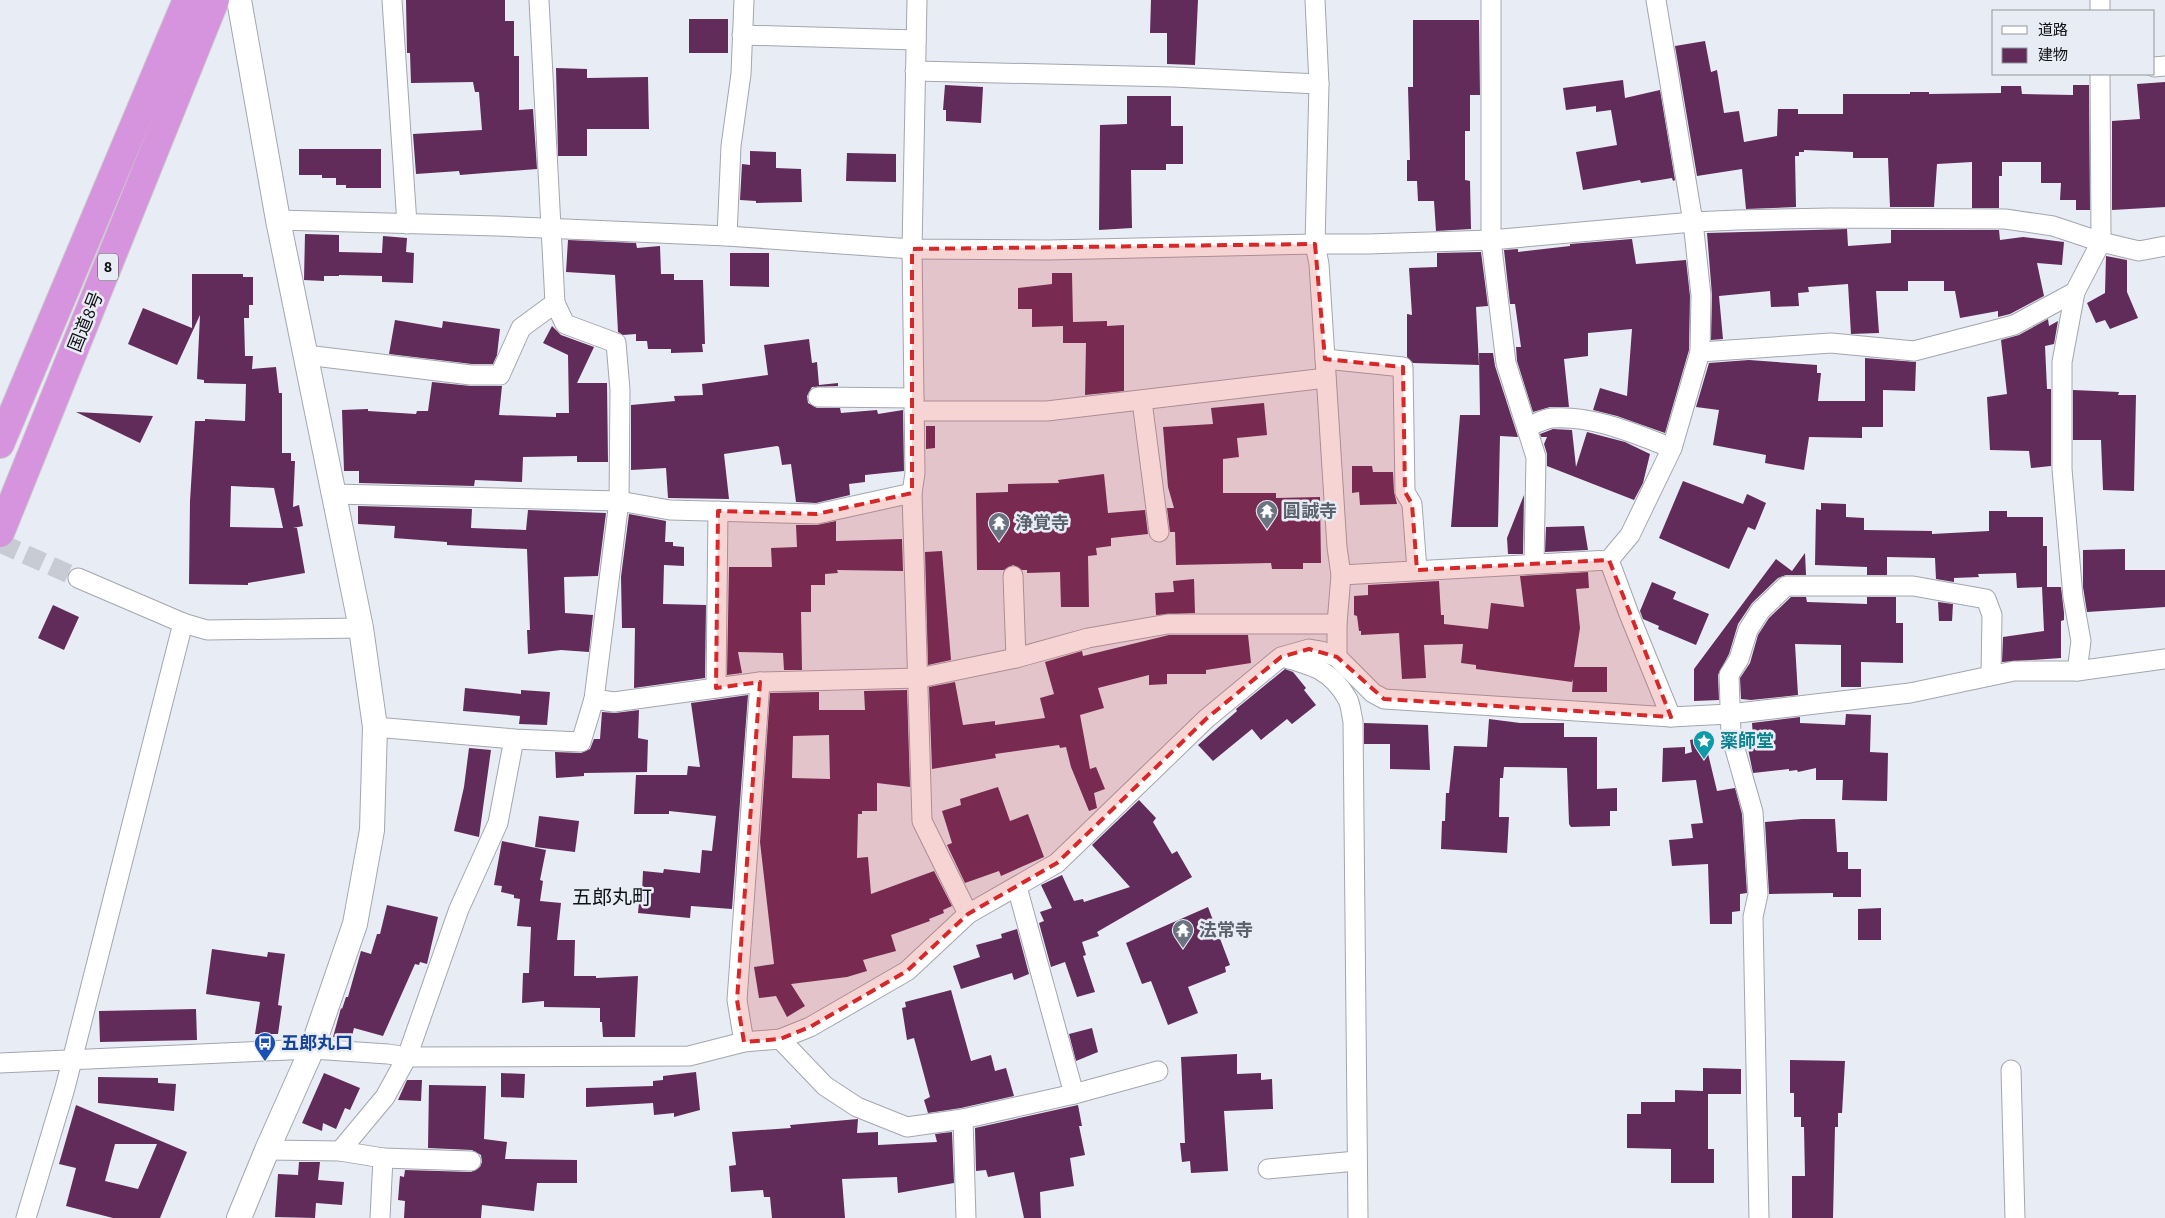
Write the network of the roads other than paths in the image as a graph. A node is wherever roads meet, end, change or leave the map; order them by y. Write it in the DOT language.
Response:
graph roads {
  1 [pos="187,0"];
  2 [pos="215,0"];
  3 [pos="238,0"];
  4 [pos="392,0"];
  5 [pos="539,0"];
  6 [pos="744,0"];
  7 [pos="917,0"];
  8 [pos="1315,0"];
  9 [pos="1491,0"];
  10 [pos="1656,0"];
  11 [pos="742,36"];
  12 [pos="916,40"];
  13 [pos="915,71"];
  14 [pos="2100,75"];
  15 [pos="1319,84"];
  16 [pos="278,220"];
  17 [pos="1694,222"];
  18 [pos="407,224"];
  19 [pos="551,228"];
  20 [pos="727,236"];
  21 [pos="1491,240"];
  22 [pos="2101,242"];
  23 [pos="1315,244"];
  24 [pos="2165,246"];
  25 [pos="912,249"];
  26 [pos="2075,292"];
  27 [pos="555,303"];
  28 [pos="1700,352"];
  29 [pos="306,355"];
  30 [pos="1325,359"];
  31 [pos="1326,378"];
  32 [pos="818,397"];
  33 [pos="1142,401"];
  34 [pos="914,404"];
  35 [pos="1526,427"];
  36 [pos="0,444"];
  37 [pos="1672,448"];
  38 [pos="912,493"];
  39 [pos="333,494"];
  40 [pos="619,501"];
  41 [pos="718,511"];
  42 [pos="1159,532"];
  43 [pos="0,533"];
  44 [pos="1609,560"];
  45 [pos="1534,564"];
  46 [pos="1417,570"];
  47 [pos="1341,575"];
  48 [pos="1013,576"];
  49 [pos="78,578"];
  50 [pos="183,623"];
  51 [pos="1337,624"];
  52 [pos="361,628"];
  53 [pos="1281,657"];
  54 [pos="1337,657"];
  55 [pos="1016,658"];
  56 [pos="2165,659"];
  57 [pos="2077,670"];
  58 [pos="1991,675"];
  59 [pos="919,678"];
  60 [pos="760,682"];
  61 [pos="716,688"];
  62 [pos="594,699"];
  63 [pos="1729,714"];
  64 [pos="1672,717"];
  65 [pos="374,727"];
  66 [pos="514,739"];
  67 [pos="1016,887"];
  68 [pos="968,914"];
  69 [pos="780,1039"];
  70 [pos="744,1042"];
  71 [pos="312,1048"];
  72 [pos="407,1057"];
  73 [pos="71,1060"];
  74 [pos="0,1063"];
  75 [pos="2011,1070"];
  76 [pos="1158,1071"];
  77 [pos="1074,1094"];
  78 [pos="964,1119"];
  79 [pos="267,1150"];
  80 [pos="340,1151"];
  81 [pos="383,1158"];
  82 [pos="471,1161"];
  83 [pos="1357,1161"];
  84 [pos="1268,1169"];
  85 [pos="26,1218"];
  86 [pos="239,1218"];
  87 [pos="380,1218"];
  88 [pos="966,1218"];
  89 [pos="1358,1218"];
  90 [pos="1760,1218"];
  91 [pos="2015,1218"];
  1 -- 36 [label="highway, 国道8号 / 8"];
  2 -- 43 [label="highway, 国道8号 / 8"];
  3 -- 16 [label="street"];
  4 -- 18 [label="street"];
  5 -- 19 [label="street"];
  6 -- 11 [label="street"];
  7 -- 12 [label="street"];
  8 -- 15 [label="street"];
  9 -- 21 [label="street"];
  10 -- 17 [label="street"];
  11 -- 12 [label="street"];
  11 -- 20 [label="street"];
  12 -- 13 [label="street"];
  13 -- 15 [label="street"];
  13 -- 25 [label="street"];
  14 -- 22 [label="street"];
  15 -- 23 [label="street"];
  16 -- 18 [label="street"];
  16 -- 29 [label="street"];
  17 -- 21 [label="street"];
  17 -- 22 [label="street"];
  17 -- 28 [label="street"];
  18 -- 19 [label="street"];
  19 -- 20 [label="street"];
  19 -- 27 [label="street"];
  20 -- 25 [label="street"];
  21 -- 23 [label="street"];
  21 -- 35 [label="street"];
  22 -- 24 [label="street"];
  22 -- 26 [label="street"];
  23 -- 25 [label="street"];
  23 -- 30 [label="street"];
  25 -- 34 [label="street"];
  26 -- 28 [label="street"];
  26 -- 57 [label="street"];
  27 -- 29 [label="street"];
  27 -- 40 [label="street"];
  28 -- 37 [label="street"];
  29 -- 39 [label="street"];
  30 -- 31 [label="street"];
  30 -- 46 [label="street"];
  31 -- 33 [label="street"];
  31 -- 47 [label="street"];
  32 -- 34 [label="street"];
  33 -- 34 [label="street"];
  33 -- 42 [label="street"];
  34 -- 38 [label="street"];
  35 -- 37 [label="street"];
  35 -- 45 [label="street"];
  37 -- 44 [label="street"];
  38 -- 41 [label="street"];
  38 -- 59 [label="street"];
  39 -- 40 [label="street"];
  39 -- 52 [label="street"];
  40 -- 41 [label="street"];
  40 -- 62 [label="street"];
  41 -- 61 [label="street"];
  44 -- 45 [label="street"];
  44 -- 64 [label="street"];
  45 -- 46 [label="street"];
  46 -- 47 [label="street"];
  47 -- 51 [label="street"];
  48 -- 55 [label="street"];
  49 -- 50 [label="street"];
  50 -- 52 [label="street"];
  50 -- 73 [label="street"];
  51 -- 54 [label="street"];
  51 -- 55 [label="street"];
  52 -- 65 [label="street"];
  53 -- 54 [label="street"];
  53 -- 67 [label="street"];
  53 -- 83 [label="street"];
  54 -- 64 [label="street"];
  55 -- 59 [label="street"];
  56 -- 57 [label="street"];
  57 -- 58 [label="street"];
  58 -- 63 [label="street"];
  58 -- 63 [label="street"];
  59 -- 60 [label="street"];
  59 -- 68 [label="street"];
  60 -- 61 [label="street"];
  60 -- 70 [label="street"];
  61 -- 62 [label="street"];
  62 -- 66 [label="street"];
  63 -- 64 [label="street"];
  63 -- 90 [label="street"];
  65 -- 66 [label="street"];
  65 -- 71 [label="street"];
  66 -- 72 [label="street"];
  67 -- 68 [label="street"];
  67 -- 77 [label="street"];
  68 -- 69 [label="street"];
  69 -- 70 [label="street"];
  69 -- 78 [label="street"];
  70 -- 72 [label="street"];
  71 -- 72 [label="street"];
  71 -- 73 [label="street"];
  71 -- 79 [label="street"];
  72 -- 80 [label="street"];
  73 -- 74 [label="street"];
  73 -- 85 [label="street"];
  75 -- 91 [label="street"];
  76 -- 77 [label="street"];
  77 -- 78 [label="street"];
  78 -- 88 [label="street"];
  79 -- 80 [label="street"];
  79 -- 86 [label="street"];
  80 -- 81 [label="street"];
  81 -- 82 [label="street"];
  81 -- 87 [label="street"];
  83 -- 84 [label="street"];
  83 -- 89 [label="street"];
}
